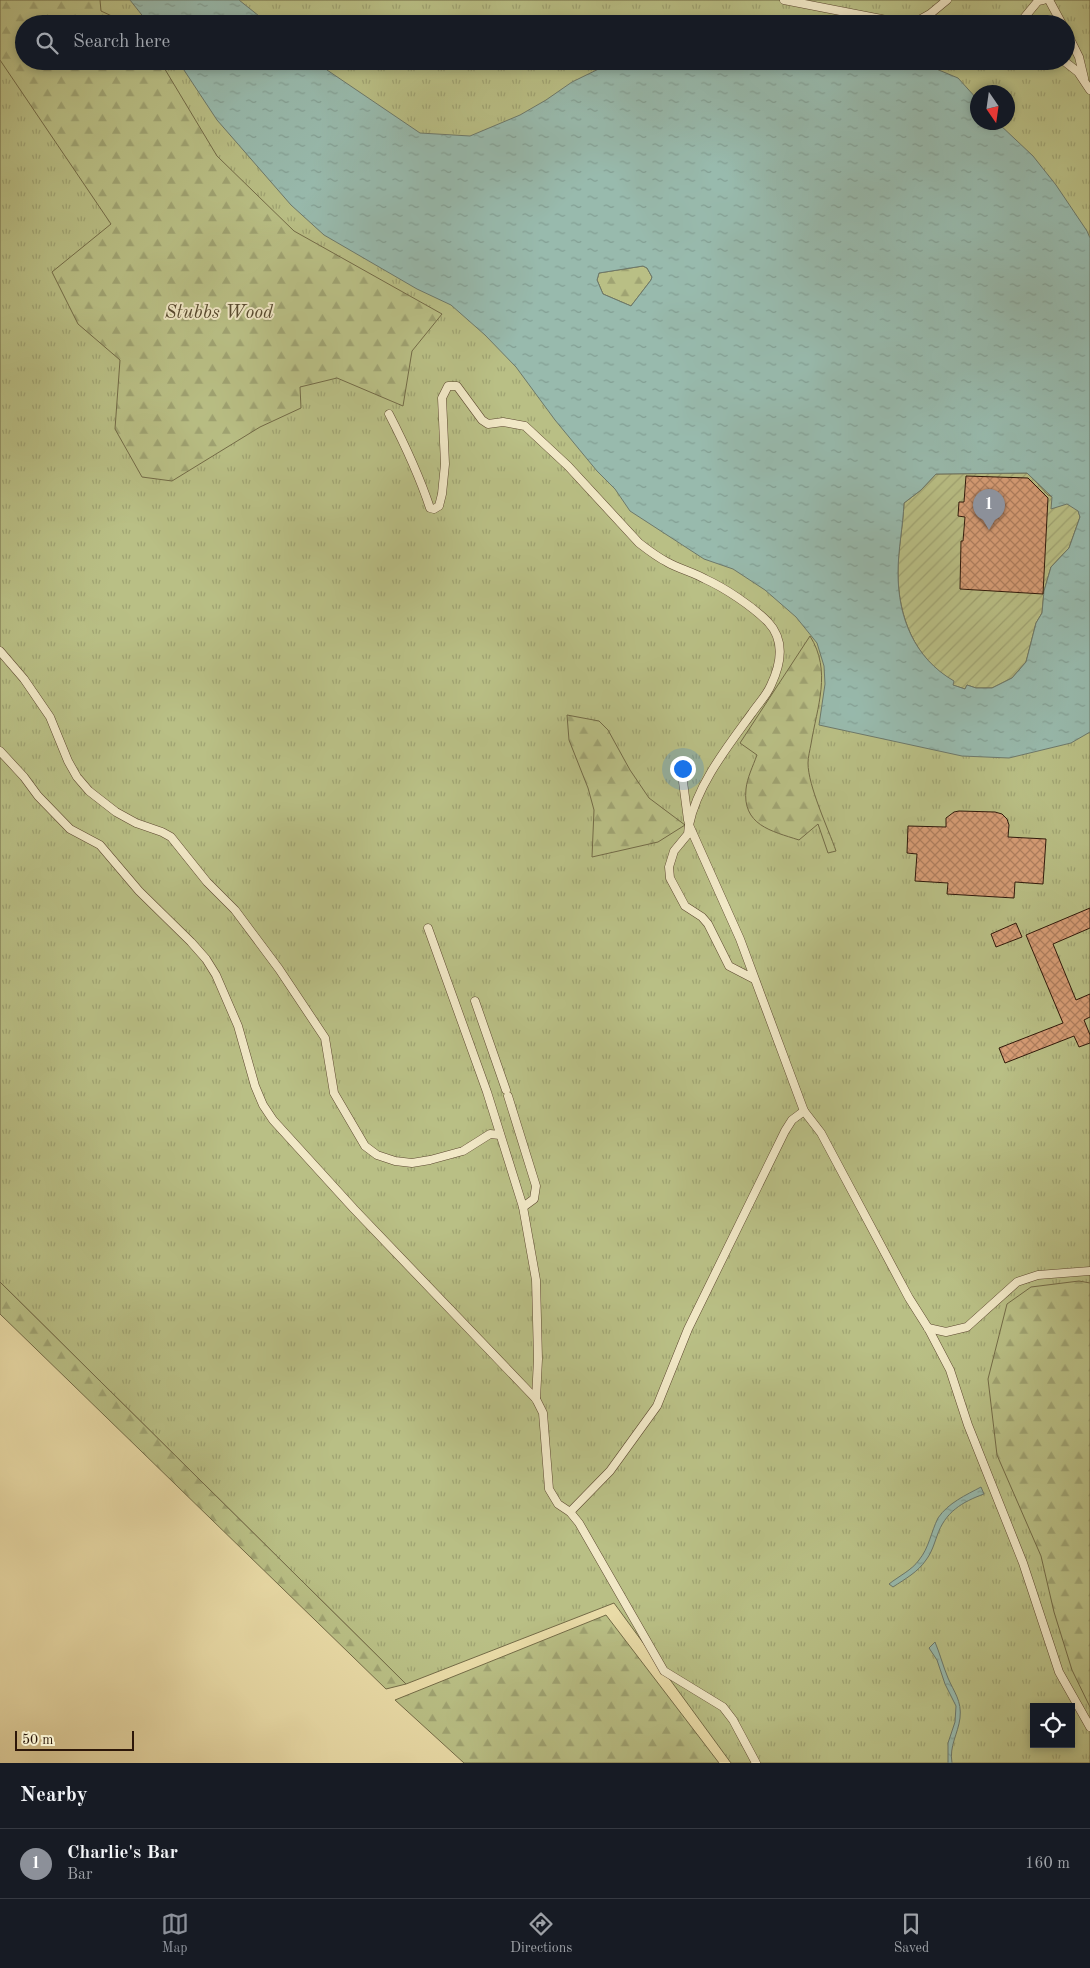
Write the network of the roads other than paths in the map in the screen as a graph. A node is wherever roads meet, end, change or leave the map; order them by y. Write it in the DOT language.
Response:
graph roads {
  1 [pos="784,0"];
  2 [pos="947,0"];
  3 [pos="1038,0"];
  4 [pos="1043,0"];
  5 [pos="1049,0"];
  6 [pos="860,15"];
  7 [pos="928,15"];
  8 [pos="1026,15"];
  9 [pos="1057,15"];
  10 [pos="1075,49"];
  11 [pos="1075,70"];
  12 [pos="1084,78"];
  13 [pos="1090,90"];
  14 [pos="389,414"];
  15 [pos="0,651"];
  16 [pos="0,751"];
  17 [pos="682,774"];
  18 [pos="689,825"];
  19 [pos="428,928"];
  20 [pos="754,980"];
  21 [pos="476,1001"];
  22 [pos="804,1112"];
  23 [pos="500,1134"];
  24 [pos="522,1207"];
  25 [pos="1090,1271"];
  26 [pos="928,1328"];
  27 [pos="536,1399"];
  28 [pos="570,1512"];
  29 [pos="1090,1726"];
  30 [pos="756,1763"];
  1 -- 6 [label="lane"];
  2 -- 7 [label="lane"];
  3 -- 4 [label="lane"];
  3 -- 8 [label="lane"];
  5 -- 9 [label="lane"];
  10 -- 12 [label="lane"];
  11 -- 12 [label="lane"];
  12 -- 13 [label="lane"];
  14 -- 18 [label="lane"];
  15 -- 23 [label="lane"];
  16 -- 27 [label="lane"];
  17 -- 18 [label="lane"];
  18 -- 20 [label="lane"];
  18 -- 20 [label="lane"];
  19 -- 23 [label="lane"];
  20 -- 22 [label="lane"];
  21 -- 24 [label="lane"];
  22 -- 26 [label="lane"];
  22 -- 28 [label="lane"];
  23 -- 24 [label="lane"];
  24 -- 27 [label="lane"];
  25 -- 26 [label="lane"];
  26 -- 29 [label="lane"];
  27 -- 28 [label="lane"];
  28 -- 30 [label="lane"];
}
